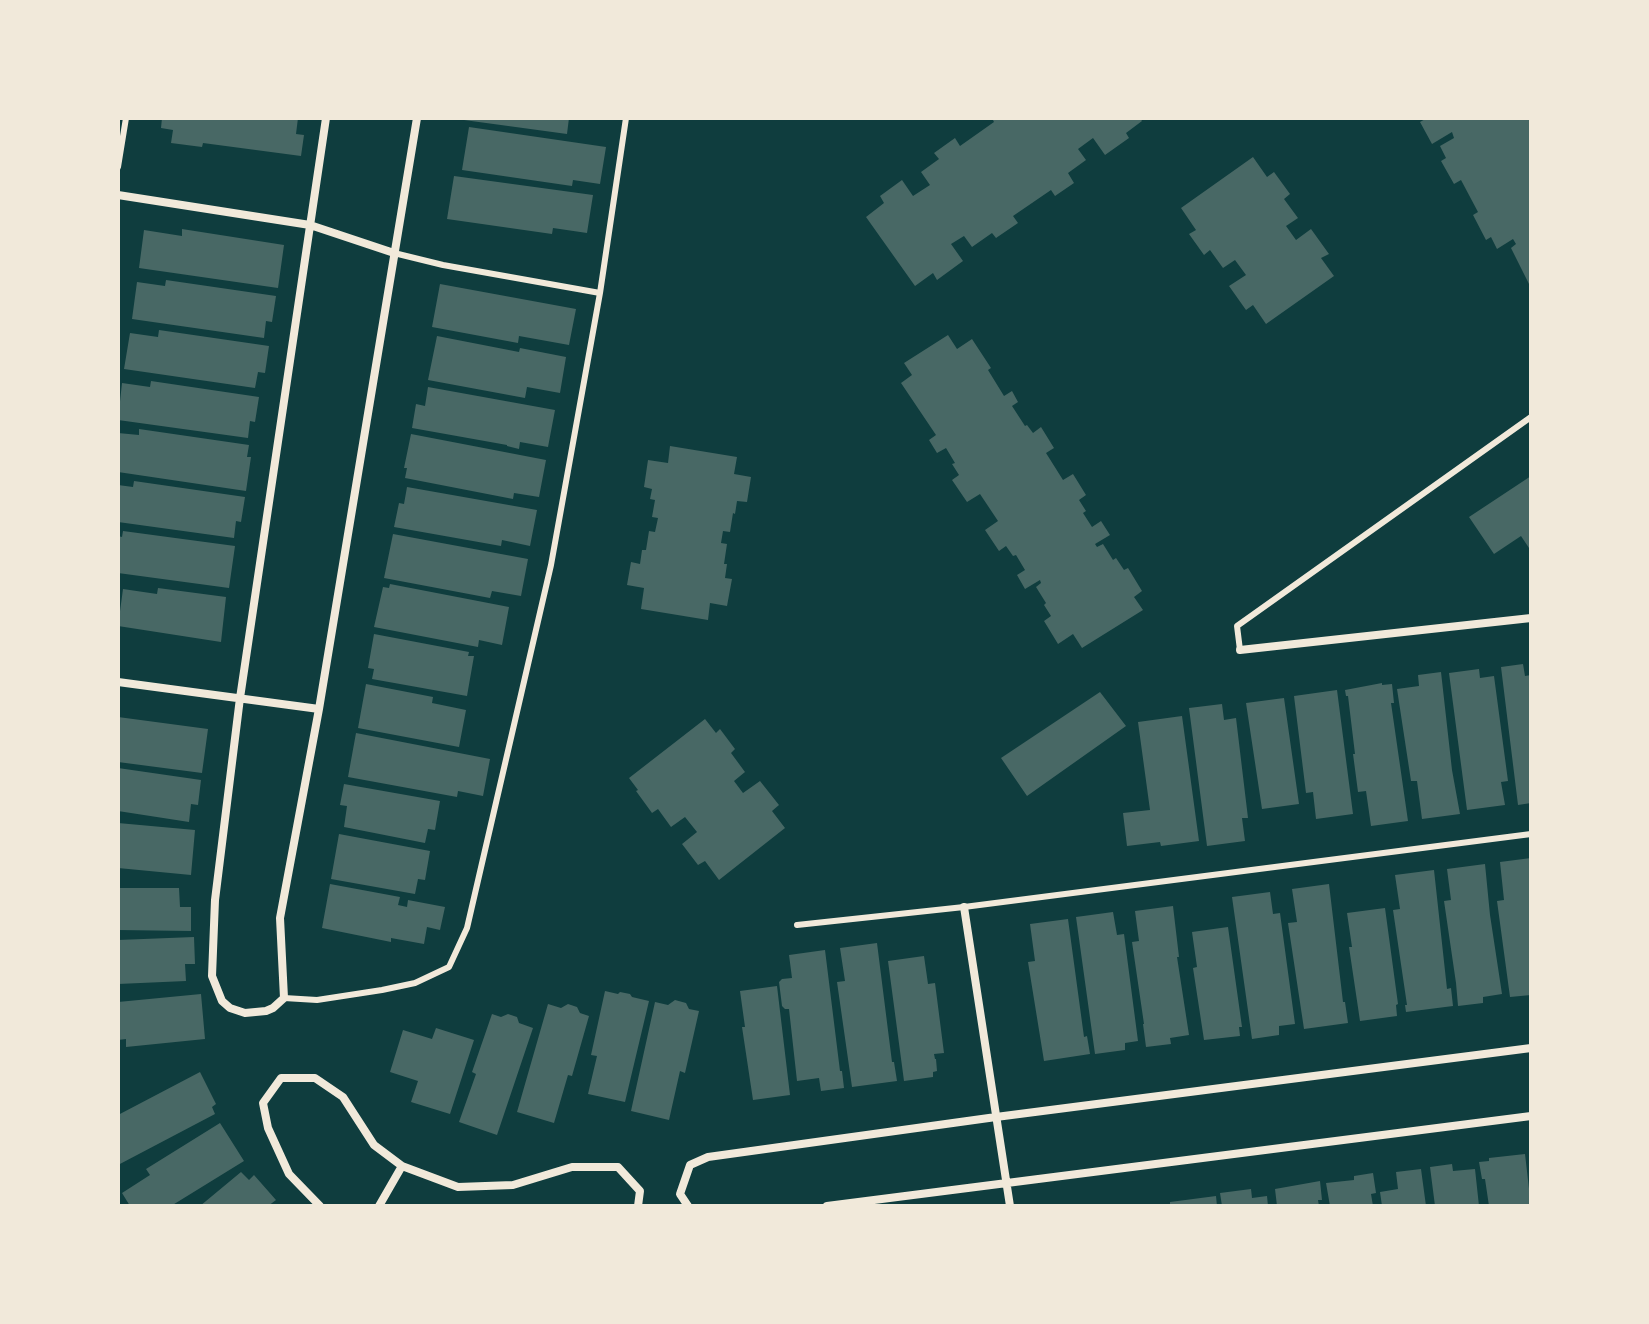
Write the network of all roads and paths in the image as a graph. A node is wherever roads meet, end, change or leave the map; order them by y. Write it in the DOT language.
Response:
graph roads {
  1 [pos="126,118"];
  2 [pos="326,118"];
  3 [pos="417,118"];
  4 [pos="626,118"];
  5 [pos="118,167"];
  6 [pos="118,195"];
  7 [pos="310,225"];
  8 [pos="394,253"];
  9 [pos="600,293"];
  10 [pos="1531,417"];
  11 [pos="1531,618"];
  12 [pos="1240,650"];
  13 [pos="118,682"];
  14 [pos="240,698"];
  15 [pos="319,709"];
  16 [pos="1531,834"];
  17 [pos="964,907"];
  18 [pos="797,925"];
  19 [pos="284,998"];
  20 [pos="1531,1048"];
  21 [pos="1531,1116"];
  22 [pos="996,1117"];
  23 [pos="402,1166"];
  24 [pos="1006,1183"];
  25 [pos="320,1206"];
  26 [pos="379,1206"];
  27 [pos="638,1206"];
  28 [pos="688,1206"];
  29 [pos="827,1206"];
  30 [pos="1010,1206"];
  1 -- 5 [label="lane"];
  2 -- 7 [label="street"];
  3 -- 8 [label="street"];
  4 -- 9 [label="lane"];
  6 -- 7 [label="street"];
  7 -- 8 [label="street"];
  7 -- 14 [label="street"];
  8 -- 9 [label="lane"];
  8 -- 15 [label="street"];
  9 -- 19 [label="lane"];
  10 -- 12 [label="lane"];
  11 -- 12 [label="street"];
  13 -- 14 [label="street"];
  14 -- 15 [label="street"];
  14 -- 19 [label="street"];
  15 -- 19 [label="street"];
  16 -- 17 [label="lane"];
  17 -- 18 [label="lane"];
  17 -- 22 [label="street"];
  20 -- 22 [label="street"];
  21 -- 24 [label="street"];
  22 -- 24 [label="street"];
  22 -- 28 [label="street"];
  23 -- 25 [label="street"];
  23 -- 26 [label="street"];
  23 -- 27 [label="street"];
  24 -- 29 [label="street"];
  24 -- 30 [label="street"];
}
